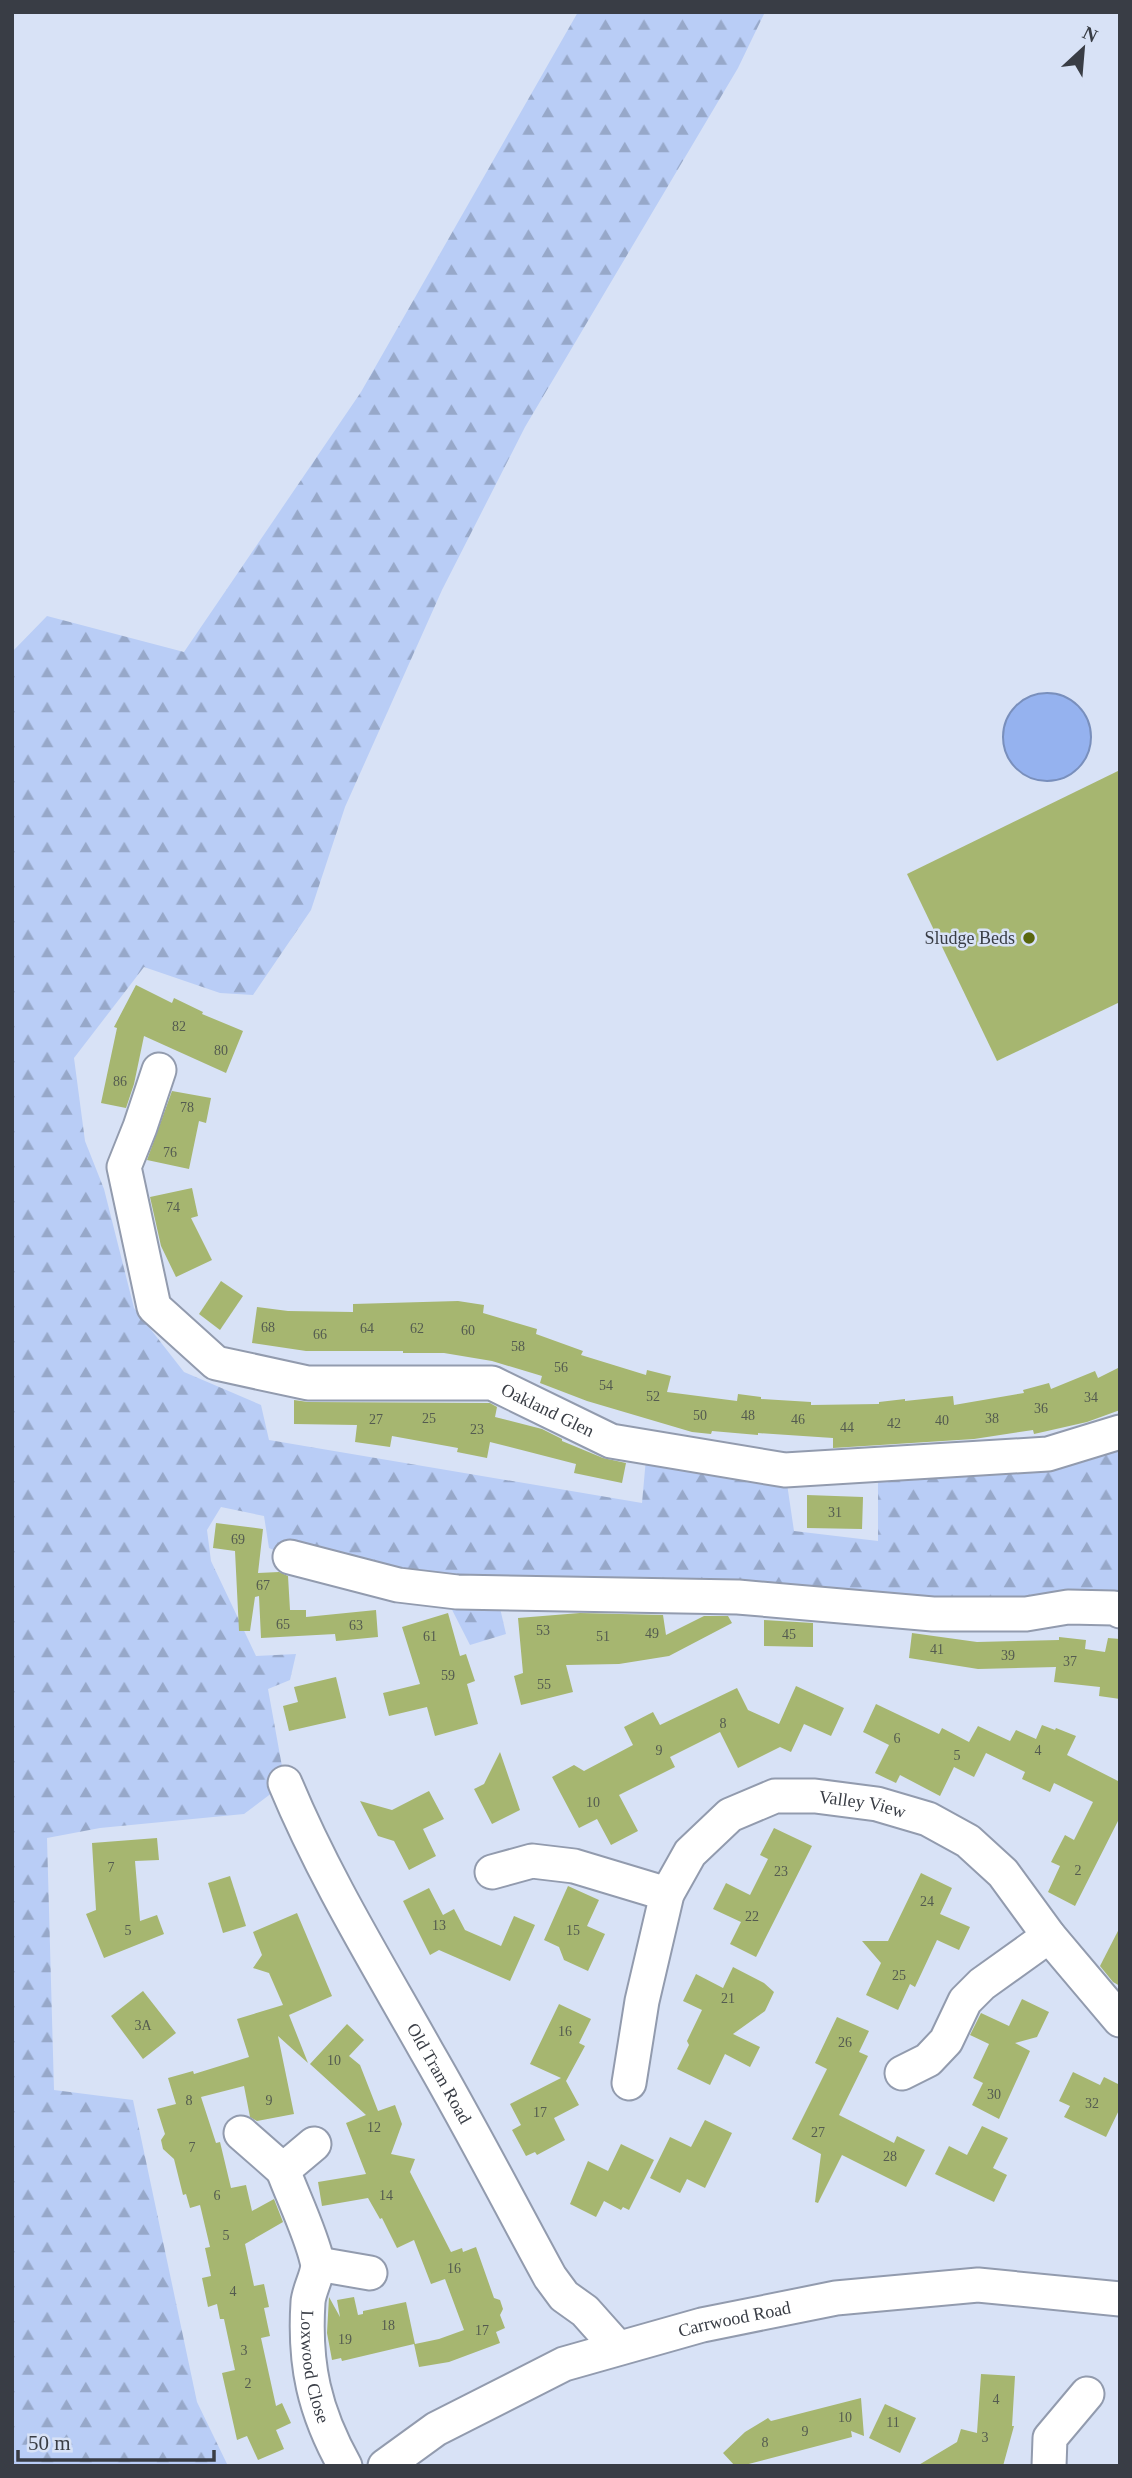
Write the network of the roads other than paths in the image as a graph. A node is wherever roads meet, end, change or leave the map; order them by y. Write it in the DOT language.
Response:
graph roads {
  1 [pos="159,1070"];
  2 [pos="1120,1432"];
  3 [pos="290,1557"];
  4 [pos="1120,1611"];
  5 [pos="285,1783"];
  6 [pos="492,1872"];
  7 [pos="667,1894"];
  8 [pos="1049,1936"];
  9 [pos="1120,2020"];
  10 [pos="902,2073"];
  11 [pos="629,2083"];
  12 [pos="241,2133"];
  13 [pos="314,2144"];
  14 [pos="283,2171"];
  15 [pos="318,2264"];
  16 [pos="370,2273"];
  17 [pos="1118,2299"];
  18 [pos="618,2348"];
  19 [pos="1087,2394"];
  20 [pos="345,2466"];
  21 [pos="385,2466"];
  22 [pos="1049,2466"];
  1 -- 2 [label="street, Oakland Glen"];
  3 -- 4 [label="street"];
  5 -- 18 [label="street, Old Tram Road"];
  6 -- 7 [label="street"];
  7 -- 8 [label="street, Valley View"];
  7 -- 11 [label="street, Valley View"];
  8 -- 9 [label="street, Valley View"];
  8 -- 10 [label="street"];
  12 -- 14 [label="street"];
  13 -- 14 [label="street"];
  14 -- 15 [label="street"];
  15 -- 16 [label="street"];
  15 -- 20 [label="street, Loxwood Close"];
  17 -- 18 [label="street, Carrwood Road"];
  18 -- 21 [label="street, Carrwood Road"];
  19 -- 22 [label="street"];
}
